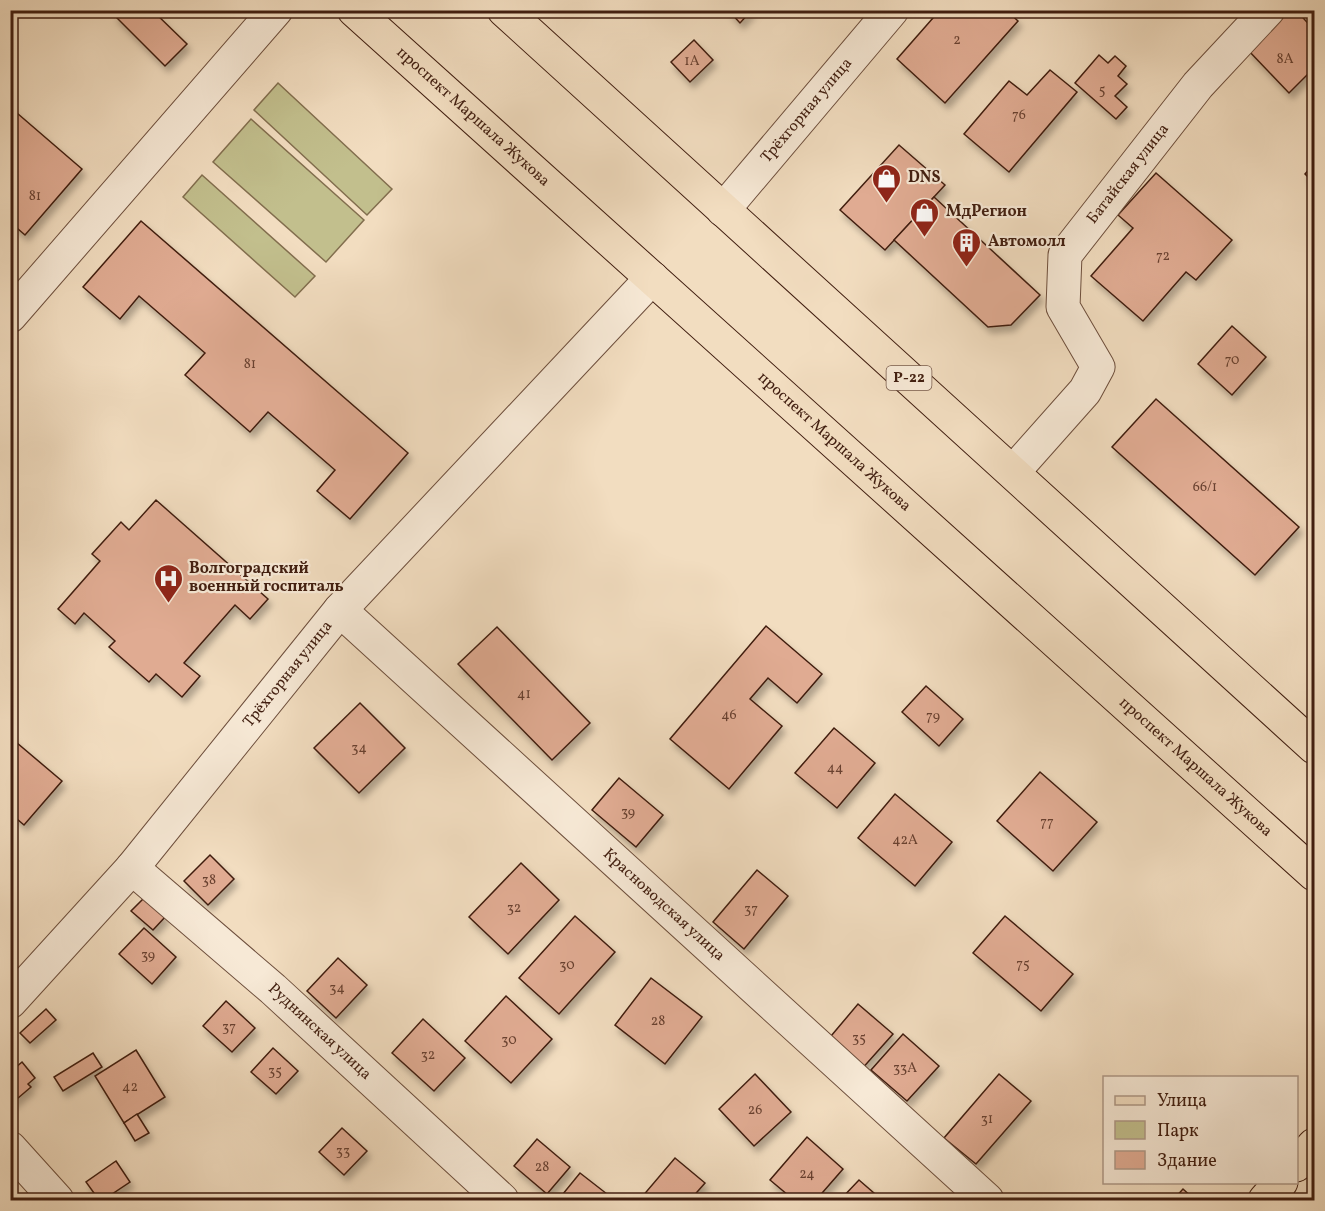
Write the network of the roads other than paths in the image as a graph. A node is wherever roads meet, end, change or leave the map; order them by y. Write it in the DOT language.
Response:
graph roads {
  1 [pos="276,10"];
  2 [pos="354,10"];
  3 [pos="504,10"];
  4 [pos="892,10"];
  5 [pos="1268,10"];
  6 [pos="723,210"];
  7 [pos="652,278"];
  8 [pos="10,316"];
  9 [pos="1013,472"];
  10 [pos="340,610"];
  11 [pos="1314,747"];
  12 [pos="132,868"];
  13 [pos="1314,874"];
  14 [pos="10,1002"];
  15 [pos="1314,1145"];
  16 [pos="10,1148"];
  17 [pos="1298,1163"];
  18 [pos="1279,1184"];
  19 [pos="57,1200"];
  20 [pos="502,1200"];
  21 [pos="987,1200"];
  22 [pos="1265,1200"];
  1 -- 8 [label="street"];
  2 -- 7 [label="main road, проспект Маршала Жукова"];
  3 -- 6 [label="main road, Р-22"];
  4 -- 6 [label="street, Трёхгорная улица"];
  5 -- 9 [label="street, Батайская улица"];
  6 -- 9 [label="main road, Р-22"];
  7 -- 10 [label="street, Трёхгорная улица"];
  7 -- 13 [label="main road, проспект Маршала Жукова"];
  9 -- 11 [label="main road, Р-22"];
  10 -- 12 [label="street, Трёхгорная улица"];
  10 -- 21 [label="street, Красноводская улица"];
  12 -- 14 [label="street, Трёхгорная улица"];
  12 -- 20 [label="street, Руднянская улица"];
  15 -- 17 [label="main road"];
  16 -- 19 [label="street"];
  18 -- 22 [label="main road"];
}
